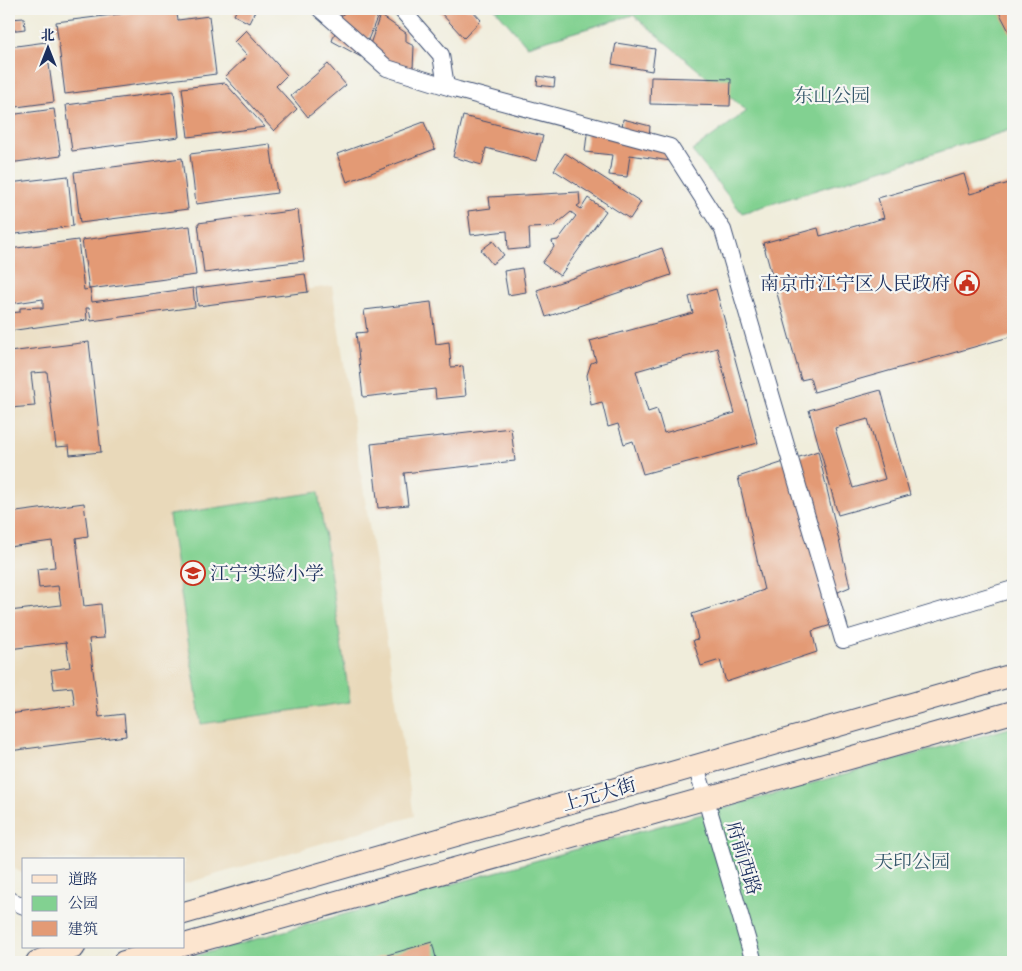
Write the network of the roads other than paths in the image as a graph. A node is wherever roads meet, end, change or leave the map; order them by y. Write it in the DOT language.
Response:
graph roads {
  1 [pos="320,9"];
  2 [pos="401,9"];
  3 [pos="446,86"];
  4 [pos="1013,589"];
  5 [pos="1013,675"];
  6 [pos="1013,712"];
  7 [pos="696,766"];
  8 [pos="705,799"];
  9 [pos="9,900"];
  10 [pos="22,905"];
  11 [pos="185,912"];
  12 [pos="185,945"];
  13 [pos="72,948"];
  14 [pos="173,948"];
  15 [pos="37,962"];
  16 [pos="124,962"];
  17 [pos="754,962"];
  1 -- 3 [label="street"];
  2 -- 3 [label="street"];
  3 -- 4 [label="street"];
  5 -- 7 [label="main road, 上元大街"];
  6 -- 8 [label="main road, 上元大街"];
  7 -- 8 [label="street, 府前西路"];
  7 -- 11 [label="main road, 上元大街"];
  8 -- 12 [label="main road, 上元大街"];
  8 -- 17 [label="street, 府前西路"];
  9 -- 10 [label="street"];
  13 -- 15 [label="main road"];
  14 -- 16 [label="main road"];
}
